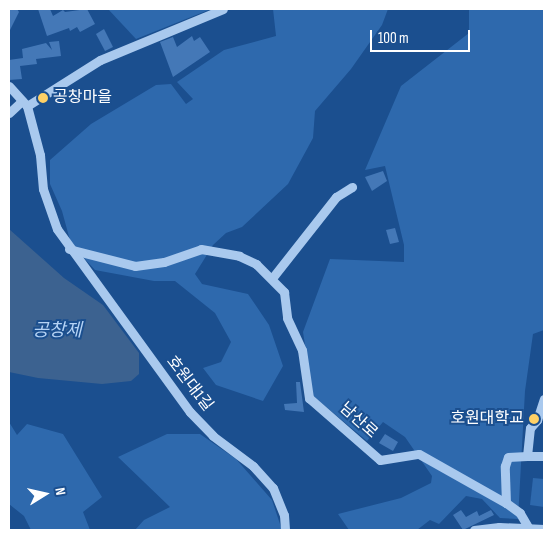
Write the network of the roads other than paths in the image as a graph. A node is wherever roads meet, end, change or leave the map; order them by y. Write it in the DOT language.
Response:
graph roads {
  1 [pos="223,9"];
  2 [pos="9,86"];
  3 [pos="25,104"];
  4 [pos="9,113"];
  5 [pos="352,188"];
  6 [pos="69,249"];
  7 [pos="273,278"];
  8 [pos="544,399"];
  9 [pos="527,456"];
  10 [pos="544,456"];
  11 [pos="506,503"];
  12 [pos="528,527"];
  13 [pos="544,529"];
  14 [pos="285,530"];
  15 [pos="474,530"];
  1 -- 3 [label="street"];
  2 -- 3 [label="street"];
  3 -- 4 [label="street"];
  3 -- 6 [label="street, 호원대1길"];
  5 -- 7 [label="street"];
  6 -- 7 [label="street"];
  6 -- 14 [label="street, 호원대1길"];
  7 -- 11 [label="street, 남산로"];
  8 -- 9 [label="street"];
  9 -- 10 [label="street"];
  9 -- 11 [label="street"];
  11 -- 12 [label="street, 남산로"];
  12 -- 13 [label="street"];
  12 -- 15 [label="street"];
}
